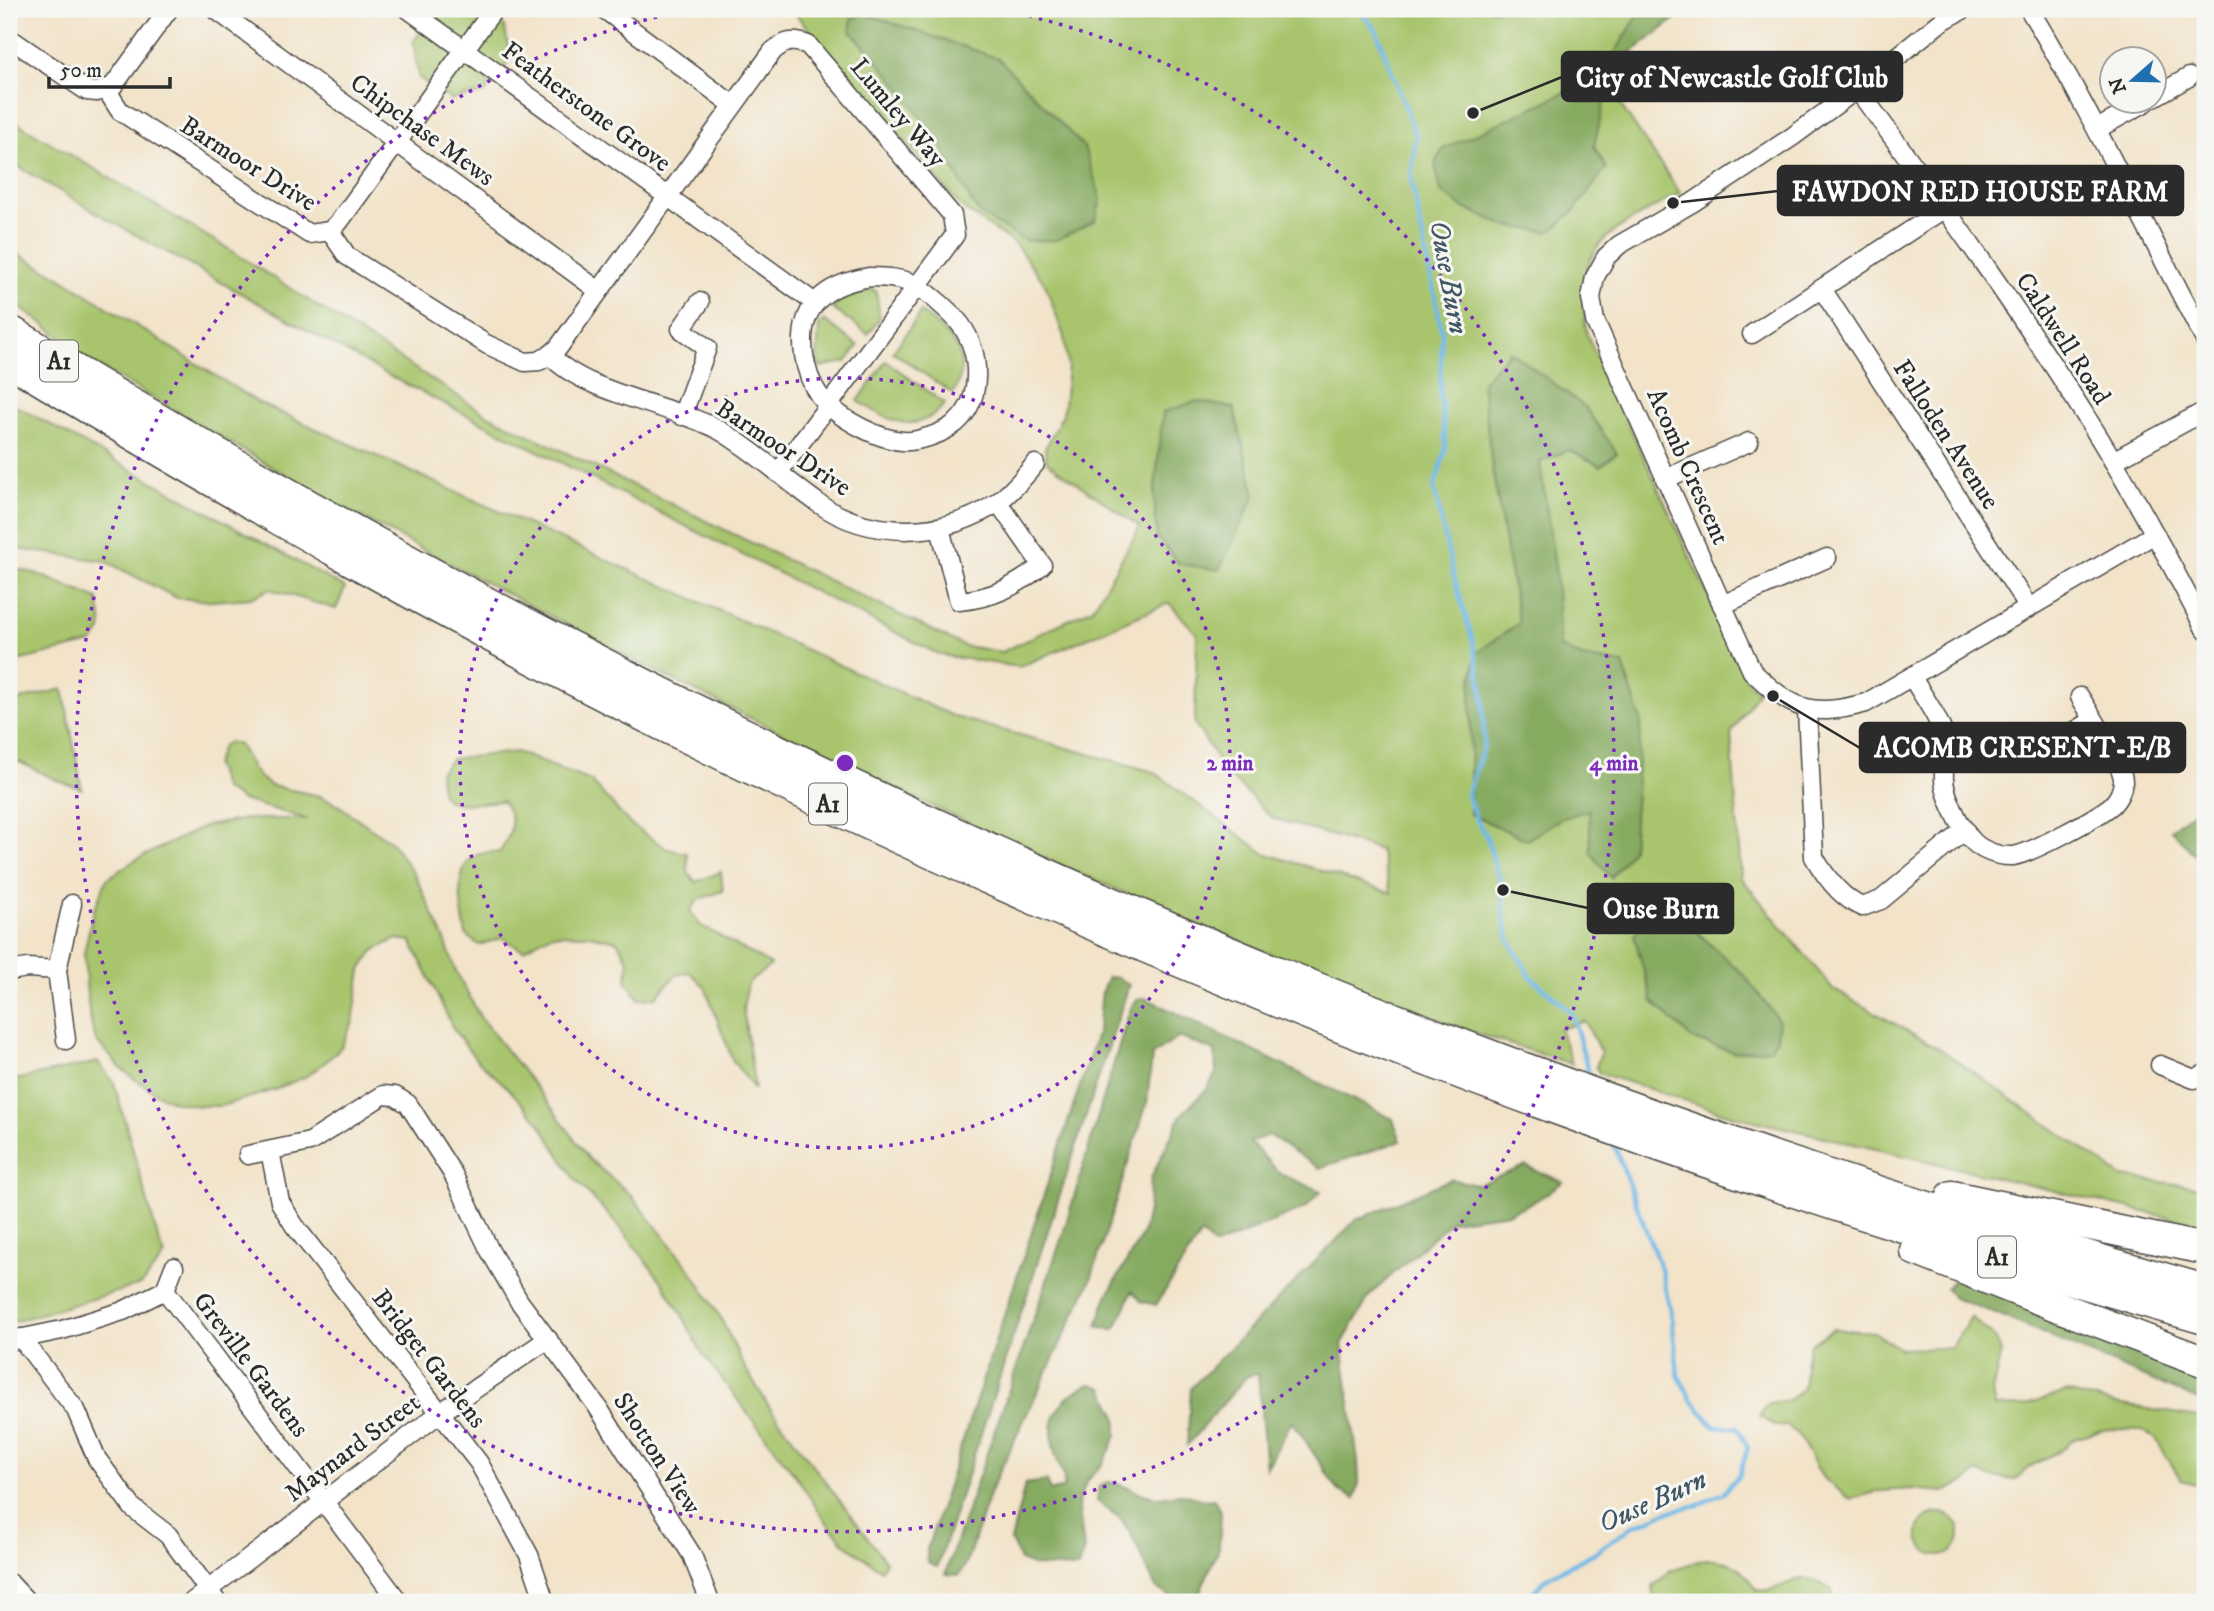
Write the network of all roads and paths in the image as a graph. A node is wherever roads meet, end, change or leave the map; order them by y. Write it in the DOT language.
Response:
graph roads {
  1 [pos="169,9"];
  2 [pos="215,9"];
  3 [pos="408,9"];
  4 [pos="494,9"];
  5 [pos="604,9"];
  6 [pos="1965,9"];
  7 [pos="2029,9"];
  8 [pos="9,38"];
  9 [pos="797,41"];
  10 [pos="464,50"];
  11 [pos="2189,77"];
  12 [pos="106,89"];
  13 [pos="1857,89"];
  14 [pos="2168,89"];
  15 [pos="733,105"];
  16 [pos="2121,116"];
  17 [pos="2097,129"];
  18 [pos="397,142"];
  19 [pos="667,197"];
  20 [pos="1945,208"];
  21 [pos="330,231"];
  22 [pos="917,286"];
  23 [pos="1822,289"];
  24 [pos="599,291"];
  25 [pos="700,302"];
  26 [pos="815,303"];
  27 [pos="9,330"];
  28 [pos="1752,334"];
  29 [pos="2205,340"];
  30 [pos="550,355"];
  31 [pos="9,361"];
  32 [pos="830,405"];
  33 [pos="2205,411"];
  34 [pos="682,416"];
  35 [pos="1749,442"];
  36 [pos="2113,461"];
  37 [pos="1035,464"];
  38 [pos="778,473"];
  39 [pos="1665,479"];
  40 [pos="998,502"];
  41 [pos="940,528"];
  42 [pos="2155,534"];
  43 [pos="1827,558"];
  44 [pos="1722,604"];
  45 [pos="2029,608"];
  46 [pos="2205,629"];
  47 [pos="1912,677"];
  48 [pos="2080,697"];
  49 [pos="1807,709"];
  50 [pos="2093,720"];
  51 [pos="2074,732"];
  52 [pos="1965,830"];
  53 [pos="72,904"];
  54 [pos="57,970"];
  55 [pos="9,971"];
  56 [pos="66,1040"];
  57 [pos="2160,1065"];
  58 [pos="2205,1074"];
  59 [pos="1598,1110"];
  60 [pos="270,1151"];
  61 [pos="248,1154"];
  62 [pos="1796,1179"];
  63 [pos="2205,1249"];
  64 [pos="174,1267"];
  65 [pos="165,1290"];
  66 [pos="2205,1290"];
  67 [pos="2205,1319"];
  68 [pos="15,1339"];
  69 [pos="548,1339"];
  70 [pos="2205,1362"];
  71 [pos="440,1413"];
  72 [pos="323,1502"];
  73 [pos="9,1586"];
  74 [pos="212,1596"];
  75 [pos="24,1602"];
  76 [pos="192,1602"];
  77 [pos="399,1602"];
  78 [pos="545,1602"];
  79 [pos="710,1602"];
  1 -- 12 [label="street"];
  2 -- 18 [label="street, Chipchase Mews"];
  3 -- 10 [label="street, Featherstone Grove"];
  4 -- 10 [label="street, Barmoor Drive"];
  5 -- 15 [label="street"];
  6 -- 13 [label="street, Acomb Crescent"];
  7 -- 17 [label="street"];
  8 -- 12 [label="street"];
  9 -- 15 [label="street, Featherstone Grove"];
  9 -- 22 [label="street, Lumley Way"];
  10 -- 18 [label="street, Barmoor Drive"];
  10 -- 19 [label="street, Featherstone Grove"];
  11 -- 14 [label="street"];
  12 -- 21 [label="street, Barmoor Drive"];
  13 -- 20 [label="street, Caldwell Road"];
  13 -- 39 [label="street, Acomb Crescent"];
  15 -- 19 [label="street, Featherstone Grove"];
  16 -- 17 [label="street"];
  17 -- 29 [label="street"];
  18 -- 21 [label="street, Barmoor Drive"];
  18 -- 24 [label="street, Chipchase Mews"];
  19 -- 24 [label="street, Featherstone Grove"];
  19 -- 26 [label="street, Featherstone Grove"];
  20 -- 23 [label="street"];
  20 -- 36 [label="street, Caldwell Road"];
  21 -- 30 [label="street, Barmoor Drive"];
  22 -- 26 [label="street"];
  22 -- 32 [label="street"];
  22 -- 32 [label="street"];
  23 -- 28 [label="street"];
  23 -- 45 [label="street, Falloden Avenue"];
  24 -- 30 [label="street"];
  25 -- 34 [label="street, Barmoor Drive"];
  26 -- 32 [label="street"];
  27 -- 59 [label="highway, A1"];
  30 -- 34 [label="street, Barmoor Drive"];
  31 -- 59 [label="highway, A1"];
  32 -- 38 [label="street"];
  33 -- 36 [label="street"];
  34 -- 38 [label="street, Barmoor Drive"];
  35 -- 39 [label="street"];
  36 -- 42 [label="street, Caldwell Road"];
  37 -- 40 [label="street, Barmoor Drive"];
  38 -- 41 [label="street, Barmoor Drive"];
  39 -- 44 [label="street, Acomb Crescent"];
  40 -- 41 [label="street, Barmoor Drive"];
  40 -- 41 [label="street"];
  42 -- 45 [label="street, Acomb Crescent"];
  42 -- 46 [label="street, Caldwell Road"];
  43 -- 44 [label="street"];
  44 -- 49 [label="street, Acomb Crescent"];
  45 -- 47 [label="street, Acomb Crescent"];
  47 -- 49 [label="street, Acomb Crescent"];
  47 -- 52 [label="street"];
  48 -- 50 [label="street"];
  49 -- 52 [label="street"];
  50 -- 51 [label="street"];
  50 -- 52 [label="street"];
  53 -- 54 [label="street"];
  54 -- 55 [label="street"];
  54 -- 56 [label="street"];
  57 -- 58 [label="street"];
  59 -- 62 [label="highway, A1"];
  60 -- 61 [label="street"];
  60 -- 69 [label="street"];
  60 -- 71 [label="street, Bridget Gardens"];
  62 -- 63 [label="highway, A1"];
  62 -- 66 [label="highway, A1"];
  62 -- 67 [label="highway, A1"];
  62 -- 70 [label="highway, A1"];
  64 -- 65 [label="street, Greville Gardens"];
  65 -- 68 [label="street, Greville Gardens"];
  65 -- 72 [label="street, Greville Gardens"];
  68 -- 74 [label="street, Greville Gardens"];
  69 -- 71 [label="street, Maynard Street"];
  69 -- 79 [label="street, Shotton View"];
  71 -- 72 [label="street, Maynard Street"];
  71 -- 78 [label="street, Bridget Gardens"];
  72 -- 74 [label="street, Maynard Street"];
  72 -- 77 [label="street, Greville Gardens"];
  73 -- 75 [label="street"];
  74 -- 76 [label="street, Maynard Street"];
}
